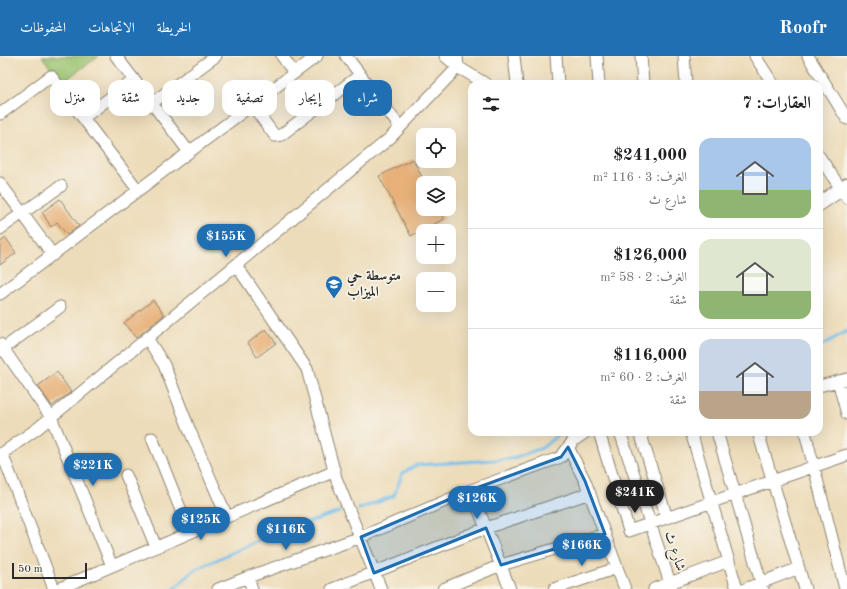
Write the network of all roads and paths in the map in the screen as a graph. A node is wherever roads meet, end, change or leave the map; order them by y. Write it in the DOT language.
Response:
graph roads {
  1 [pos="116,56"];
  2 [pos="216,56"];
  3 [pos="282,56"];
  4 [pos="317,56"];
  5 [pos="346,56"];
  6 [pos="445,56"];
  7 [pos="514,56"];
  8 [pos="556,56"];
  9 [pos="597,56"];
  10 [pos="641,56"];
  11 [pos="684,56"];
  12 [pos="755,56"];
  13 [pos="813,58"];
  14 [pos="457,62"];
  15 [pos="294,73"];
  16 [pos="360,75"];
  17 [pos="134,80"];
  18 [pos="481,80"];
  19 [pos="517,80"];
  20 [pos="558,80"];
  21 [pos="600,80"];
  22 [pos="643,80"];
  23 [pos="686,80"];
  24 [pos="770,80"];
  25 [pos="277,86"];
  26 [pos="108,99"];
  27 [pos="154,102"];
  28 [pos="843,105"];
  29 [pos="154,106"];
  30 [pos="0,114"];
  31 [pos="237,116"];
  32 [pos="260,116"];
  33 [pos="83,118"];
  34 [pos="847,119"];
  35 [pos="400,127"];
  36 [pos="189,152"];
  37 [pos="823,161"];
  38 [pos="0,183"];
  39 [pos="60,186"];
  40 [pos="138,190"];
  41 [pos="845,191"];
  42 [pos="823,202"];
  43 [pos="22,213"];
  44 [pos="0,229"];
  45 [pos="53,255"];
  46 [pos="236,265"];
  47 [pos="0,294"];
  48 [pos="60,307"];
  49 [pos="147,338"];
  50 [pos="1,348"];
  51 [pos="843,380"];
  52 [pos="823,385"];
  53 [pos="847,414"];
  54 [pos="51,417"];
  55 [pos="580,436"];
  56 [pos="600,436"];
  57 [pos="621,436"];
  58 [pos="641,436"];
  59 [pos="692,436"];
  60 [pos="718,436"];
  61 [pos="759,436"];
  62 [pos="806,436"];
  63 [pos="152,438"];
  64 [pos="568,447"];
  65 [pos="1,454"];
  66 [pos="847,455"];
  67 [pos="814,465"];
  68 [pos="335,471"];
  69 [pos="126,475"];
  70 [pos="773,480"];
  71 [pos="471,490"];
  72 [pos="590,493"];
  73 [pos="735,493"];
  74 [pos="712,502"];
  75 [pos="227,517"];
  76 [pos="667,518"];
  77 [pos="650,523"];
  78 [pos="486,528"];
  79 [pos="190,533"];
  80 [pos="605,534"];
  81 [pos="361,537"];
  82 [pos="156,547"];
  83 [pos="729,561"];
  84 [pos="501,565"];
  85 [pos="112,566"];
  86 [pos="617,568"];
  87 [pos="799,568"];
  88 [pos="374,573"];
  89 [pos="248,577"];
  90 [pos="671,586"];
  91 [pos="762,586"];
  92 [pos="54,589"];
  93 [pos="58,589"];
  94 [pos="218,589"];
  95 [pos="252,589"];
  96 [pos="332,589"];
  97 [pos="381,589"];
  98 [pos="443,589"];
  99 [pos="510,589"];
  100 [pos="554,589"];
  101 [pos="625,589"];
  102 [pos="654,589"];
  103 [pos="737,589"];
  104 [pos="745,589"];
  105 [pos="805,589"];
  106 [pos="845,589"];
  1 -- 17 [label="street"];
  2 -- 27 [label="street"];
  3 -- 15 [label="street"];
  4 -- 15 [label="street"];
  5 -- 16 [label="street"];
  6 -- 14 [label="street"];
  7 -- 19 [label="street"];
  8 -- 20 [label="street"];
  9 -- 21 [label="street"];
  10 -- 22 [label="street"];
  11 -- 23 [label="street"];
  12 -- 24 [label="street"];
  13 -- 28 [label="street"];
  14 -- 18 [label="street"];
  14 -- 35 [label="street"];
  15 -- 25 [label="street"];
  16 -- 32 [label="street"];
  16 -- 35 [label="street"];
  26 -- 33 [label="street"];
  28 -- 34 [label="street"];
  29 -- 36 [label="street"];
  30 -- 33 [label="street"];
  31 -- 36 [label="street"];
  33 -- 40 [label="street"];
  35 -- 46 [label="street"];
  36 -- 40 [label="street"];
  37 -- 41 [label="street"];
  38 -- 43 [label="street"];
  39 -- 43 [label="street"];
  40 -- 45 [label="street"];
  41 -- 42 [label="street"];
  43 -- 44 [label="street"];
  43 -- 45 [label="street"];
  45 -- 47 [label="street"];
  46 -- 49 [label="street"];
  46 -- 68 [label="street"];
  48 -- 50 [label="street"];
  49 -- 54 [label="street"];
  49 -- 75 [label="street"];
  50 -- 54 [label="street"];
  51 -- 52 [label="street"];
  51 -- 53 [label="street"];
  54 -- 65 [label="street"];
  54 -- 85 [label="street"];
  55 -- 64 [label="street"];
  56 -- 77 [label="street"];
  57 -- 77 [label="street, شارع ث"];
  58 -- 76 [label="street"];
  59 -- 74 [label="street"];
  60 -- 73 [label="street"];
  61 -- 70 [label="street"];
  62 -- 67 [label="street"];
  63 -- 79 [label="street"];
  64 -- 71 [label="street"];
  64 -- 72 [label="street"];
  65 -- 92 [label="street"];
  66 -- 67 [label="street"];
  67 -- 70 [label="street"];
  67 -- 106 [label="street"];
  68 -- 75 [label="street"];
  68 -- 81 [label="street"];
  69 -- 82 [label="street"];
  70 -- 73 [label="street"];
  70 -- 87 [label="street"];
  71 -- 78 [label="street"];
  71 -- 81 [label="street"];
  72 -- 78 [label="street"];
  72 -- 80 [label="street"];
  73 -- 74 [label="street"];
  73 -- 91 [label="street"];
  74 -- 76 [label="street"];
  74 -- 83 [label="street"];
  75 -- 79 [label="street"];
  76 -- 77 [label="street"];
  77 -- 90 [label="street, شارع ث"];
  78 -- 84 [label="street"];
  78 -- 88 [label="street"];
  79 -- 82 [label="street"];
  80 -- 84 [label="street"];
  80 -- 86 [label="street"];
  81 -- 88 [label="street"];
  81 -- 89 [label="street"];
  82 -- 85 [label="street"];
  83 -- 90 [label="street"];
  83 -- 103 [label="street"];
  84 -- 98 [label="street"];
  84 -- 99 [label="street"];
  85 -- 93 [label="street"];
  86 -- 100 [label="street"];
  86 -- 101 [label="street"];
  87 -- 91 [label="street"];
  87 -- 105 [label="street"];
  88 -- 96 [label="street"];
  88 -- 97 [label="street"];
  89 -- 94 [label="street"];
  89 -- 95 [label="street"];
  90 -- 102 [label="street"];
  91 -- 104 [label="street"];
}
